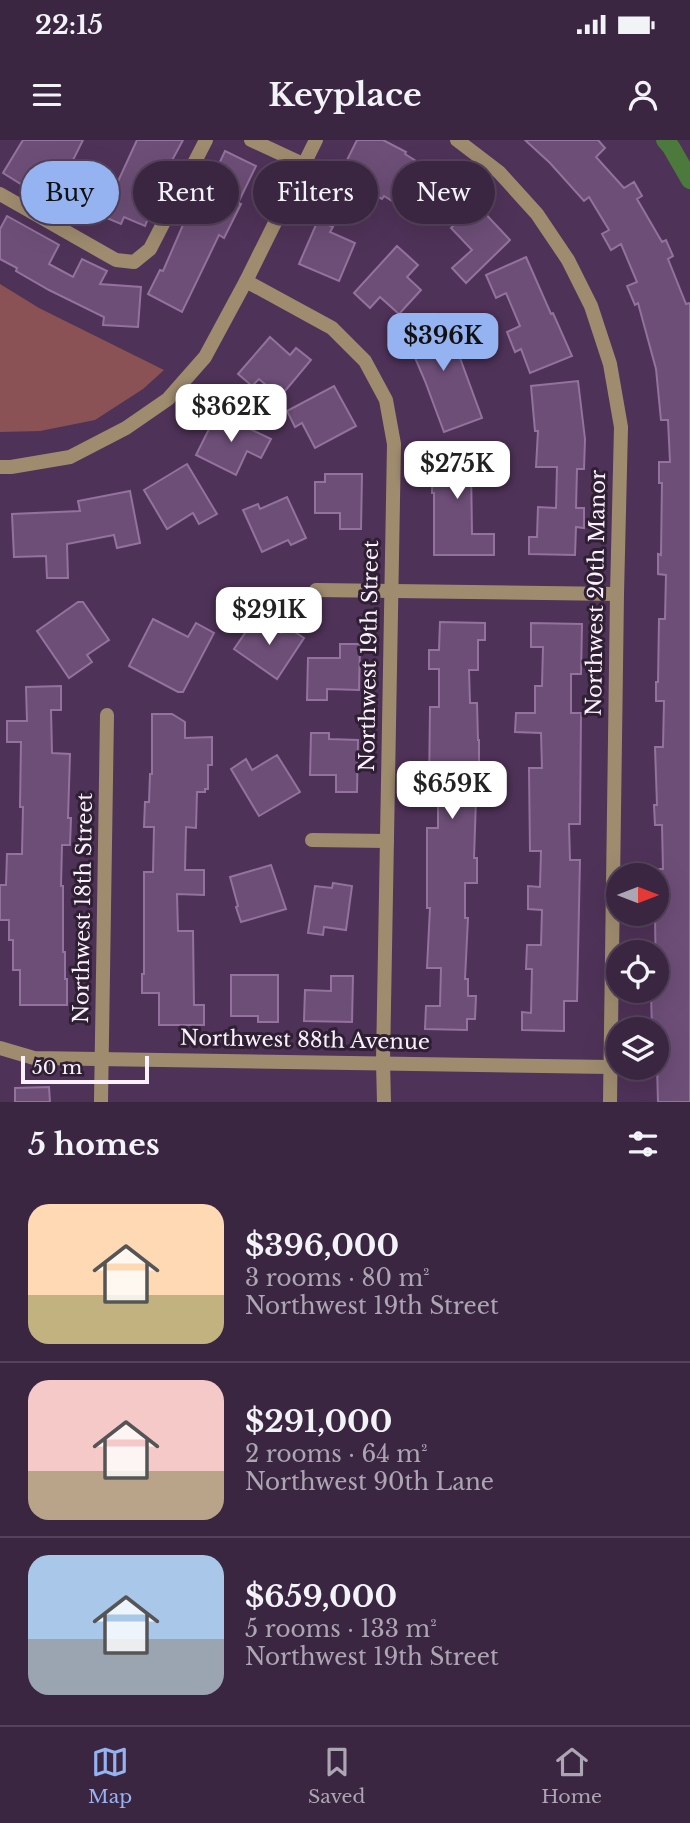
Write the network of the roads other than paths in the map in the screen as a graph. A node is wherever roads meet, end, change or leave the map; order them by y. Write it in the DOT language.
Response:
graph roads {
  1 [pos="206,140"];
  2 [pos="251,140"];
  3 [pos="316,140"];
  4 [pos="457,140"];
  5 [pos="296,161"];
  6 [pos="305,161"];
  7 [pos="0,194"];
  8 [pos="274,224"];
  9 [pos="246,281"];
  10 [pos="0,467"];
  11 [pos="316,590"];
  12 [pos="391,590"];
  13 [pos="617,594"];
  14 [pos="107,715"];
  15 [pos="312,840"];
  16 [pos="387,841"];
  17 [pos="611,1017"];
  18 [pos="0,1048"];
  19 [pos="101,1058"];
  20 [pos="383,1062"];
  21 [pos="606,1066"];
  22 [pos="610,1080"];
  23 [pos="101,1102"];
  24 [pos="384,1102"];
  25 [pos="610,1102"];
  1 -- 7 [label="street"];
  2 -- 5 [label="street"];
  3 -- 6 [label="street"];
  4 -- 13 [label="street, Northwest 20th Manor"];
  8 -- 9 [label="street"];
  9 -- 10 [label="street"];
  9 -- 12 [label="street, Northwest 19th Street"];
  11 -- 12 [label="street"];
  12 -- 13 [label="street"];
  12 -- 16 [label="street, Northwest 19th Street"];
  13 -- 17 [label="street, Northwest 20th Manor"];
  14 -- 19 [label="street, Northwest 18th Street"];
  15 -- 16 [label="street"];
  16 -- 20 [label="street, Northwest 19th Street"];
  18 -- 19 [label="street, Northwest 88th Avenue"];
  19 -- 20 [label="street, Northwest 88th Avenue"];
  19 -- 23 [label="street, Northwest 18th Street"];
  20 -- 21 [label="street, Northwest 88th Avenue"];
  20 -- 24 [label="street, Northwest 19th Street"];
  22 -- 25 [label="street, Northwest 20th Manor"];
}
